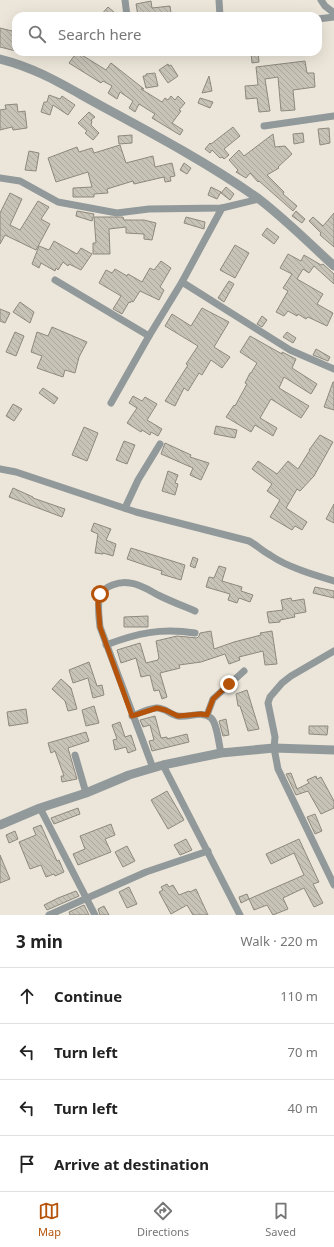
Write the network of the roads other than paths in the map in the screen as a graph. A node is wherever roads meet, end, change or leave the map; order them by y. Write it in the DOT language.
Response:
graph roads {
  1 [pos="125,0"];
  2 [pos="219,0"];
  3 [pos="321,0"];
  4 [pos="126,12"];
  5 [pos="220,12"];
  6 [pos="334,13"];
  7 [pos="334,17"];
  8 [pos="322,18"];
  9 [pos="0,60"];
  10 [pos="334,116"];
  11 [pos="264,126"];
  12 [pos="0,178"];
  13 [pos="259,200"];
  14 [pos="222,208"];
  15 [pos="334,266"];
  16 [pos="55,280"];
  17 [pos="182,282"];
  18 [pos="148,336"];
  19 [pos="334,369"];
  20 [pos="111,403"];
  21 [pos="160,444"];
  22 [pos="0,469"];
  23 [pos="125,508"];
  24 [pos="334,581"];
  25 [pos="195,611"];
  26 [pos="195,634"];
  27 [pos="106,645"];
  28 [pos="334,651"];
  29 [pos="244,671"];
  30 [pos="207,715"];
  31 [pos="132,716"];
  32 [pos="274,748"];
  33 [pos="334,750"];
  34 [pos="221,753"];
  35 [pos="74,755"];
  36 [pos="163,765"];
  37 [pos="153,768"];
  38 [pos="86,792"];
  39 [pos="40,808"];
  40 [pos="0,825"];
  41 [pos="208,851"];
  42 [pos="334,885"];
  43 [pos="88,898"];
  44 [pos="49,915"];
  45 [pos="95,915"];
  46 [pos="240,915"];
  1 -- 4 [label="street"];
  2 -- 5 [label="street"];
  3 -- 6 [label="street"];
  7 -- 8 [label="street"];
  9 -- 13 [label="street"];
  10 -- 11 [label="street"];
  12 -- 14 [label="street"];
  13 -- 14 [label="street"];
  13 -- 15 [label="street"];
  14 -- 17 [label="street"];
  16 -- 18 [label="street"];
  17 -- 18 [label="street"];
  17 -- 19 [label="street"];
  18 -- 20 [label="street"];
  21 -- 23 [label="street"];
  22 -- 23 [label="street"];
  23 -- 24 [label="street"];
  25 -- 27 [label="street"];
  26 -- 27 [label="street"];
  27 -- 31 [label="street"];
  28 -- 32 [label="street"];
  29 -- 30 [label="street"];
  30 -- 31 [label="street"];
  30 -- 34 [label="street"];
  31 -- 37 [label="street"];
  32 -- 33 [label="street"];
  32 -- 34 [label="street"];
  32 -- 42 [label="street"];
  34 -- 36 [label="street"];
  35 -- 38 [label="street"];
  36 -- 37 [label="street"];
  36 -- 41 [label="street"];
  37 -- 38 [label="street"];
  38 -- 39 [label="street"];
  39 -- 40 [label="street"];
  39 -- 43 [label="street"];
  41 -- 43 [label="street"];
  41 -- 46 [label="street"];
  43 -- 44 [label="street"];
  43 -- 45 [label="street"];
}
